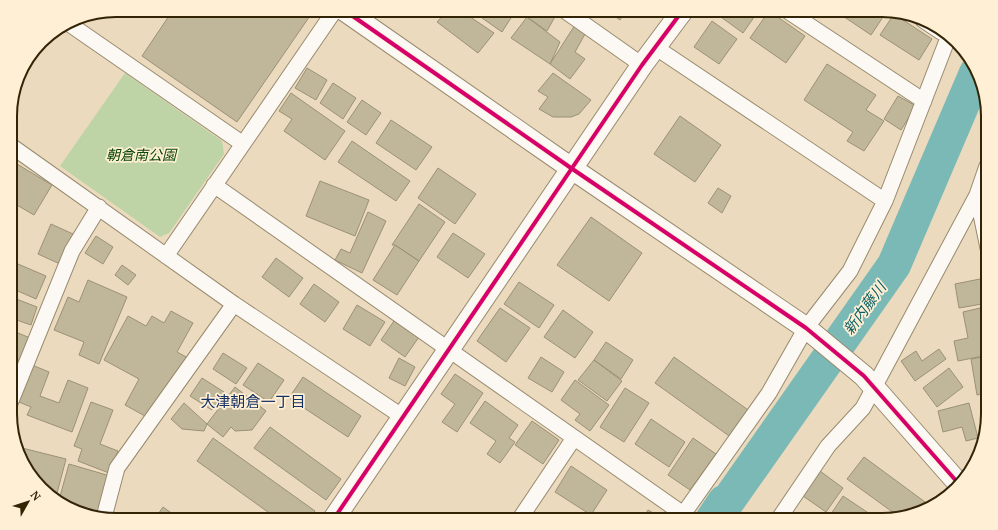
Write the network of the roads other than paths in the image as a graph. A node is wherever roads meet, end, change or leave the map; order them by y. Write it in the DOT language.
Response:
graph roads {
  1 [pos="330,17"];
  2 [pos="354,17"];
  3 [pos="574,17"];
  4 [pos="678,17"];
  5 [pos="797,17"];
  6 [pos="73,27"];
  7 [pos="947,41"];
  8 [pos="655,47"];
  9 [pos="642,65"];
  10 [pos="924,101"];
  11 [pos="243,144"];
  12 [pos="17,151"];
  13 [pos="571,168"];
  14 [pos="981,182"];
  15 [pos="214,185"];
  16 [pos="976,195"];
  17 [pos="885,201"];
  18 [pos="99,207"];
  19 [pos="981,217"];
  20 [pos="166,256"];
  21 [pos="234,304"];
  22 [pos="811,333"];
  23 [pos="449,350"];
  24 [pos="869,382"];
  25 [pos="17,386"];
  26 [pos="403,417"];
  27 [pos="574,438"];
  28 [pos="955,480"];
  29 [pos="105,512"];
  30 [pos="338,513"];
  31 [pos="524,513"];
  32 [pos="676,513"];
  33 [pos="684,513"];
  34 [pos="784,513"];
  1 -- 11 [label="street"];
  2 -- 13 [label="street"];
  3 -- 9 [label="street"];
  4 -- 8 [label="street"];
  5 -- 10 [label="street"];
  6 -- 11 [label="street"];
  7 -- 10 [label="street"];
  8 -- 9 [label="street"];
  8 -- 17 [label="street"];
  9 -- 13 [label="street"];
  10 -- 17 [label="street"];
  11 -- 15 [label="street"];
  12 -- 18 [label="street"];
  13 -- 22 [label="street"];
  13 -- 23 [label="street"];
  14 -- 16 [label="street"];
  15 -- 20 [label="street"];
  15 -- 23 [label="street"];
  16 -- 19 [label="street"];
  16 -- 24 [label="street"];
  17 -- 22 [label="street"];
  18 -- 20 [label="street"];
  18 -- 25 [label="street"];
  20 -- 21 [label="street"];
  21 -- 26 [label="street"];
  21 -- 29 [label="street"];
  22 -- 24 [label="street"];
  22 -- 33 [label="street"];
  23 -- 26 [label="street"];
  23 -- 27 [label="street"];
  24 -- 28 [label="street"];
  24 -- 34 [label="street"];
  26 -- 30 [label="street"];
  27 -- 31 [label="street"];
  27 -- 32 [label="street"];
}
